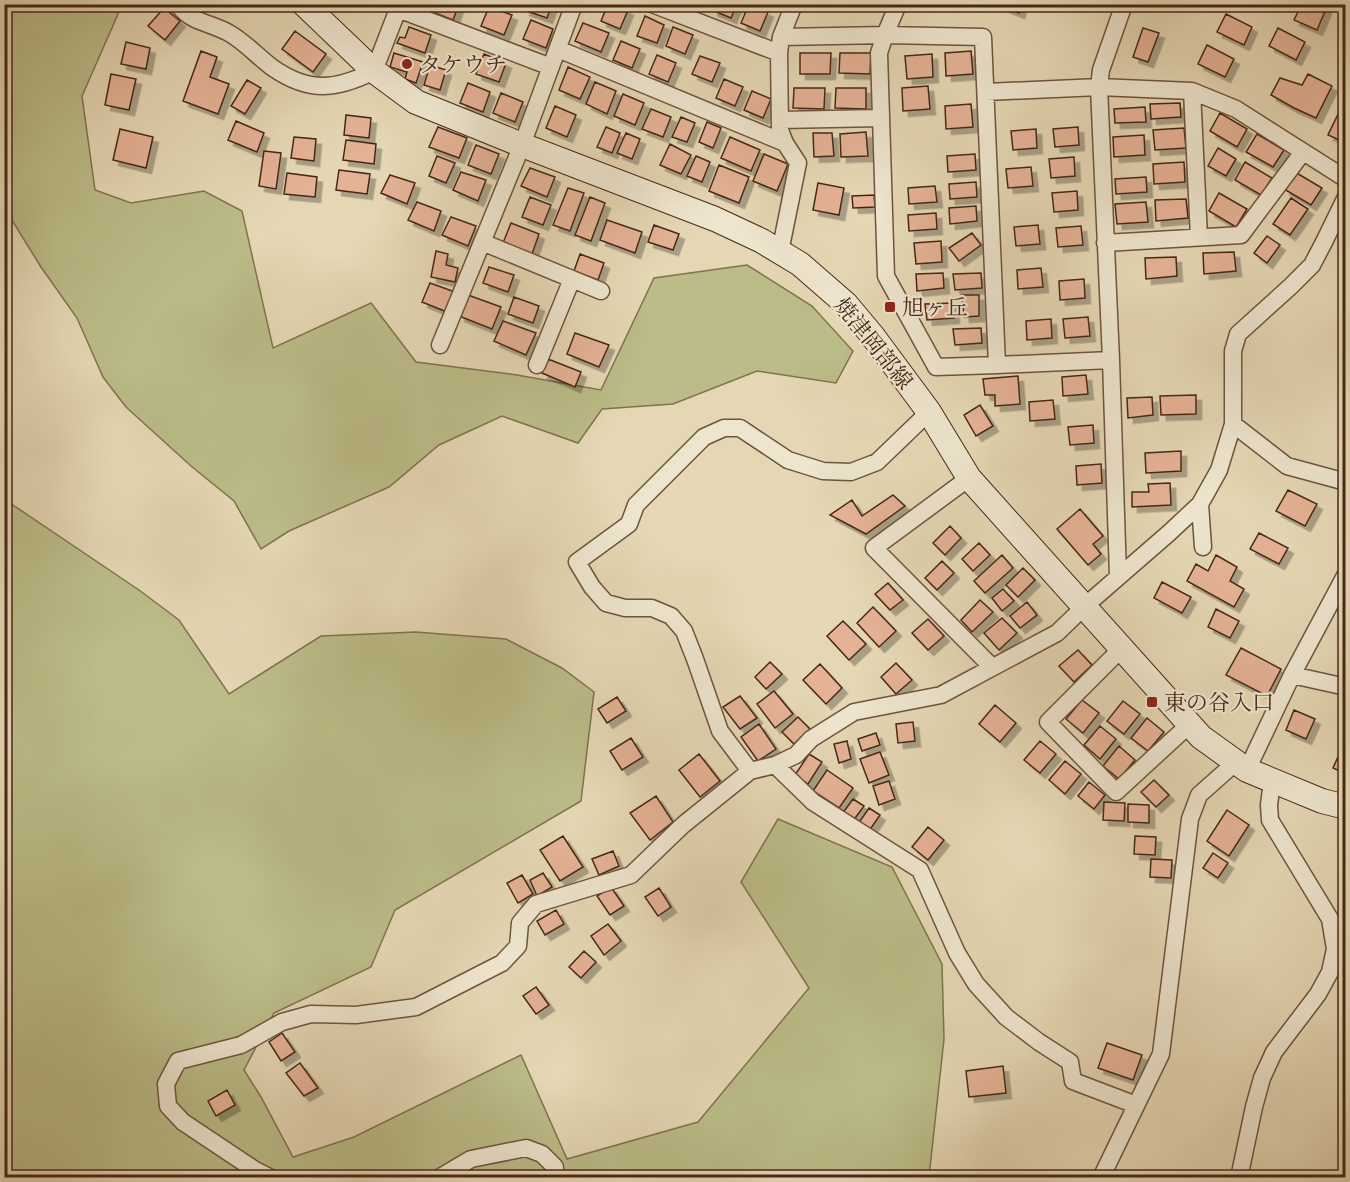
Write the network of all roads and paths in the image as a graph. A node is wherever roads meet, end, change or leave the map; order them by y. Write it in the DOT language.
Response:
graph roads {
  1 [pos="177,4"];
  2 [pos="304,4"];
  3 [pos="574,4"];
  4 [pos="652,4"];
  5 [pos="794,4"];
  6 [pos="898,4"];
  7 [pos="1124,4"];
  8 [pos="399,7"];
  9 [pos="885,35"];
  10 [pos="780,45"];
  11 [pos="558,49"];
  12 [pos="551,67"];
  13 [pos="374,71"];
  14 [pos="1099,87"];
  15 [pos="1191,91"];
  16 [pos="986,92"];
  17 [pos="881,118"];
  18 [pos="780,120"];
  19 [pos="785,143"];
  20 [pos="522,146"];
  21 [pos="1303,152"];
  22 [pos="1346,179"];
  23 [pos="1346,197"];
  24 [pos="1199,237"];
  25 [pos="482,243"];
  26 [pos="1106,243"];
  27 [pos="780,252"];
  28 [pos="572,279"];
  29 [pos="601,291"];
  30 [pos="440,345"];
  31 [pos="1111,360"];
  32 [pos="537,365"];
  33 [pos="997,365"];
  34 [pos="929,412"];
  35 [pos="1233,424"];
  36 [pos="969,478"];
  37 [pos="1346,482"];
  38 [pos="1200,504"];
  39 [pos="1203,547"];
  40 [pos="1346,574"];
  41 [pos="1118,576"];
  42 [pos="1085,606"];
  43 [pos="1122,648"];
  44 [pos="992,667"];
  45 [pos="1292,675"];
  46 [pos="1346,687"];
  47 [pos="1190,724"];
  48 [pos="775,765"];
  49 [pos="1241,766"];
  50 [pos="750,771"];
  51 [pos="1272,781"];
  52 [pos="1346,807"];
  53 [pos="1136,1105"];
  54 [pos="271,1178"];
  55 [pos="439,1178"];
  56 [pos="555,1178"];
  57 [pos="1101,1178"];
  58 [pos="1239,1178"];
  1 -- 13 [label="street"];
  2 -- 13 [label="main road, 焼津岡部線"];
  3 -- 11 [label="street"];
  4 -- 10 [label="street"];
  5 -- 10 [label="street"];
  6 -- 9 [label="street"];
  7 -- 14 [label="street"];
  8 -- 12 [label="street"];
  8 -- 13 [label="street"];
  9 -- 10 [label="street"];
  9 -- 16 [label="street"];
  9 -- 17 [label="street"];
  10 -- 18 [label="street"];
  11 -- 12 [label="street"];
  11 -- 19 [label="street"];
  12 -- 20 [label="street"];
  13 -- 20 [label="main road, 焼津岡部線"];
  14 -- 15 [label="street"];
  14 -- 16 [label="street"];
  14 -- 26 [label="street"];
  15 -- 21 [label="street"];
  15 -- 24 [label="street"];
  16 -- 33 [label="street"];
  17 -- 18 [label="street"];
  17 -- 33 [label="street"];
  18 -- 19 [label="street"];
  19 -- 27 [label="street"];
  20 -- 25 [label="street"];
  20 -- 27 [label="main road, 焼津岡部線"];
  21 -- 22 [label="street"];
  21 -- 24 [label="street"];
  23 -- 35 [label="street"];
  24 -- 26 [label="street"];
  25 -- 28 [label="street"];
  25 -- 30 [label="street"];
  26 -- 31 [label="street"];
  27 -- 34 [label="main road, 焼津岡部線"];
  28 -- 29 [label="street"];
  28 -- 32 [label="street"];
  31 -- 33 [label="street"];
  31 -- 41 [label="street"];
  34 -- 36 [label="main road, 焼津岡部線"];
  34 -- 50 [label="street"];
  35 -- 37 [label="street"];
  35 -- 38 [label="street"];
  36 -- 42 [label="main road, 焼津岡部線"];
  36 -- 44 [label="street"];
  38 -- 39 [label="street"];
  38 -- 41 [label="street"];
  40 -- 45 [label="street"];
  41 -- 42 [label="street"];
  42 -- 43 [label="main road, 焼津岡部線"];
  42 -- 44 [label="street"];
  43 -- 47 [label="main road, 焼津岡部線"];
  43 -- 47 [label="street"];
  44 -- 48 [label="street"];
  45 -- 46 [label="street"];
  45 -- 49 [label="street"];
  47 -- 49 [label="main road, 焼津岡部線"];
  48 -- 50 [label="street"];
  48 -- 53 [label="street"];
  49 -- 51 [label="main road, 焼津岡部線"];
  49 -- 53 [label="street"];
  50 -- 54 [label="street"];
  51 -- 52 [label="main road, 焼津岡部線"];
  51 -- 58 [label="street"];
  53 -- 57 [label="street"];
  55 -- 56 [label="street"];
}
